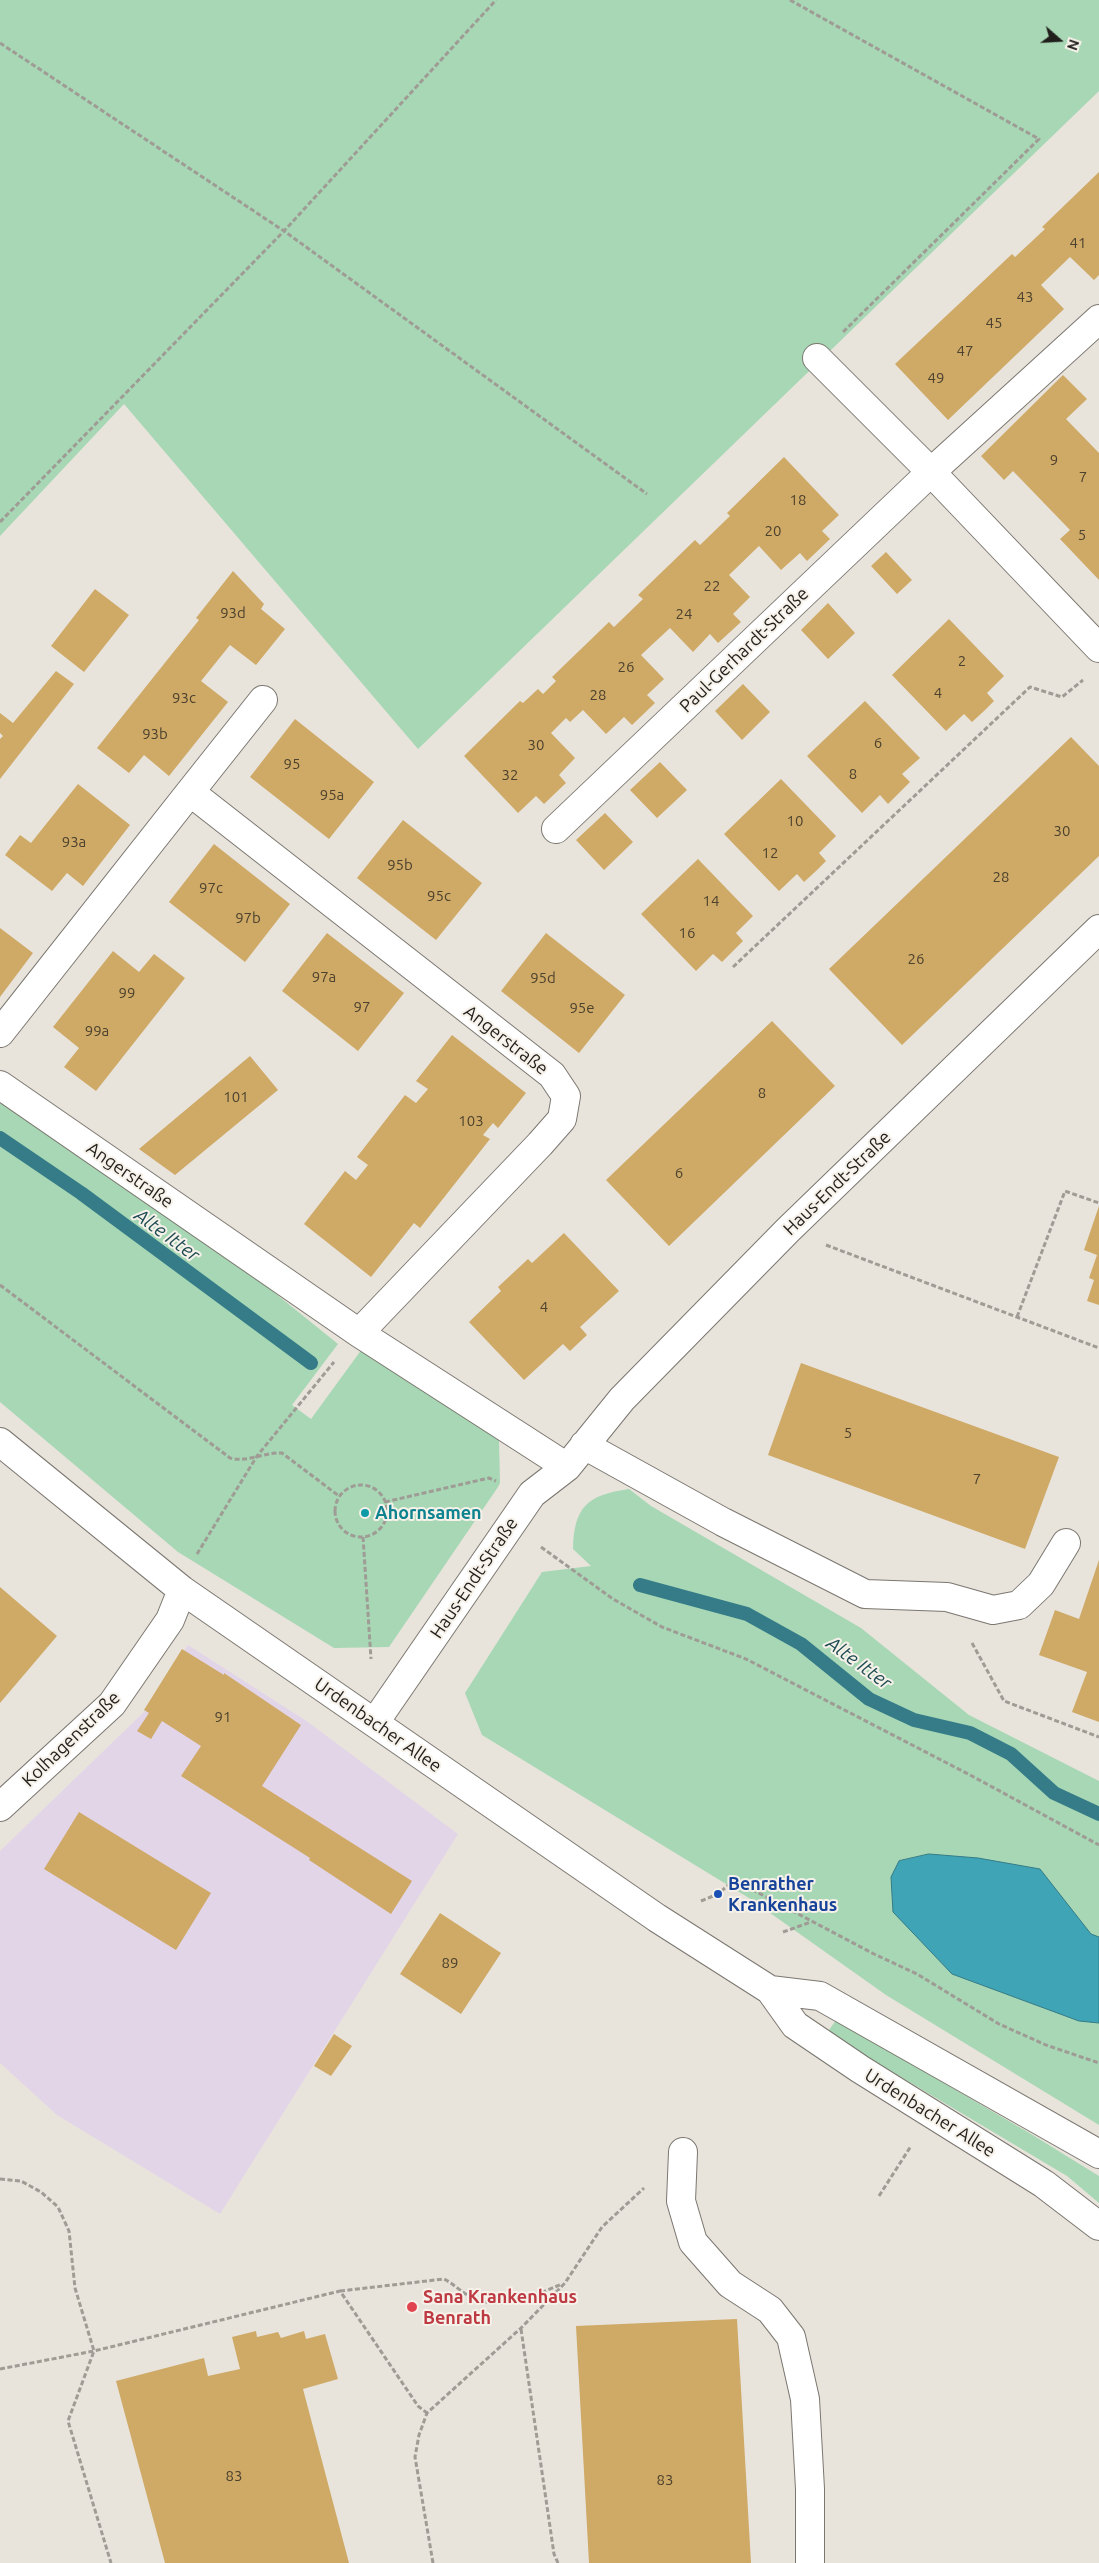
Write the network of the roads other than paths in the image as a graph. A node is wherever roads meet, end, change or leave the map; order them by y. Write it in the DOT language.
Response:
graph roads {
  1 [pos="1098,321"];
  2 [pos="817,358"];
  3 [pos="931,472"];
  4 [pos="1099,648"];
  5 [pos="263,700"];
  6 [pos="190,792"];
  7 [pos="556,829"];
  8 [pos="1099,929"];
  9 [pos="0,1033"];
  10 [pos="0,1085"];
  11 [pos="359,1333"];
  12 [pos="0,1442"];
  13 [pos="584,1445"];
  14 [pos="567,1467"];
  15 [pos="1066,1543"];
  16 [pos="182,1590"];
  17 [pos="375,1722"];
  18 [pos="0,1807"];
  19 [pos="770,1990"];
  20 [pos="683,2152"];
  21 [pos="1099,2154"];
  22 [pos="1099,2226"];
  23 [pos="811,2562"];
  1 -- 3 [label="street, Paul-Gerhardt-Straße"];
  2 -- 3 [label="street"];
  3 -- 4 [label="street"];
  3 -- 7 [label="street, Paul-Gerhardt-Straße"];
  5 -- 6 [label="street"];
  6 -- 9 [label="street"];
  6 -- 11 [label="street, Angerstraße"];
  8 -- 13 [label="street, Haus-Endt-Straße"];
  10 -- 11 [label="street, Angerstraße"];
  11 -- 14 [label="street, Angerstraße"];
  12 -- 16 [label="street, Urdenbacher Allee"];
  13 -- 14 [label="street, Haus-Endt-Straße"];
  13 -- 15 [label="street"];
  14 -- 17 [label="street, Haus-Endt-Straße"];
  16 -- 17 [label="street, Urdenbacher Allee"];
  16 -- 18 [label="street, Kolhagenstraße"];
  17 -- 19 [label="street, Urdenbacher Allee"];
  19 -- 21 [label="street, Urdenbacher Allee"];
  19 -- 22 [label="street, Urdenbacher Allee"];
  20 -- 23 [label="street"];
}
